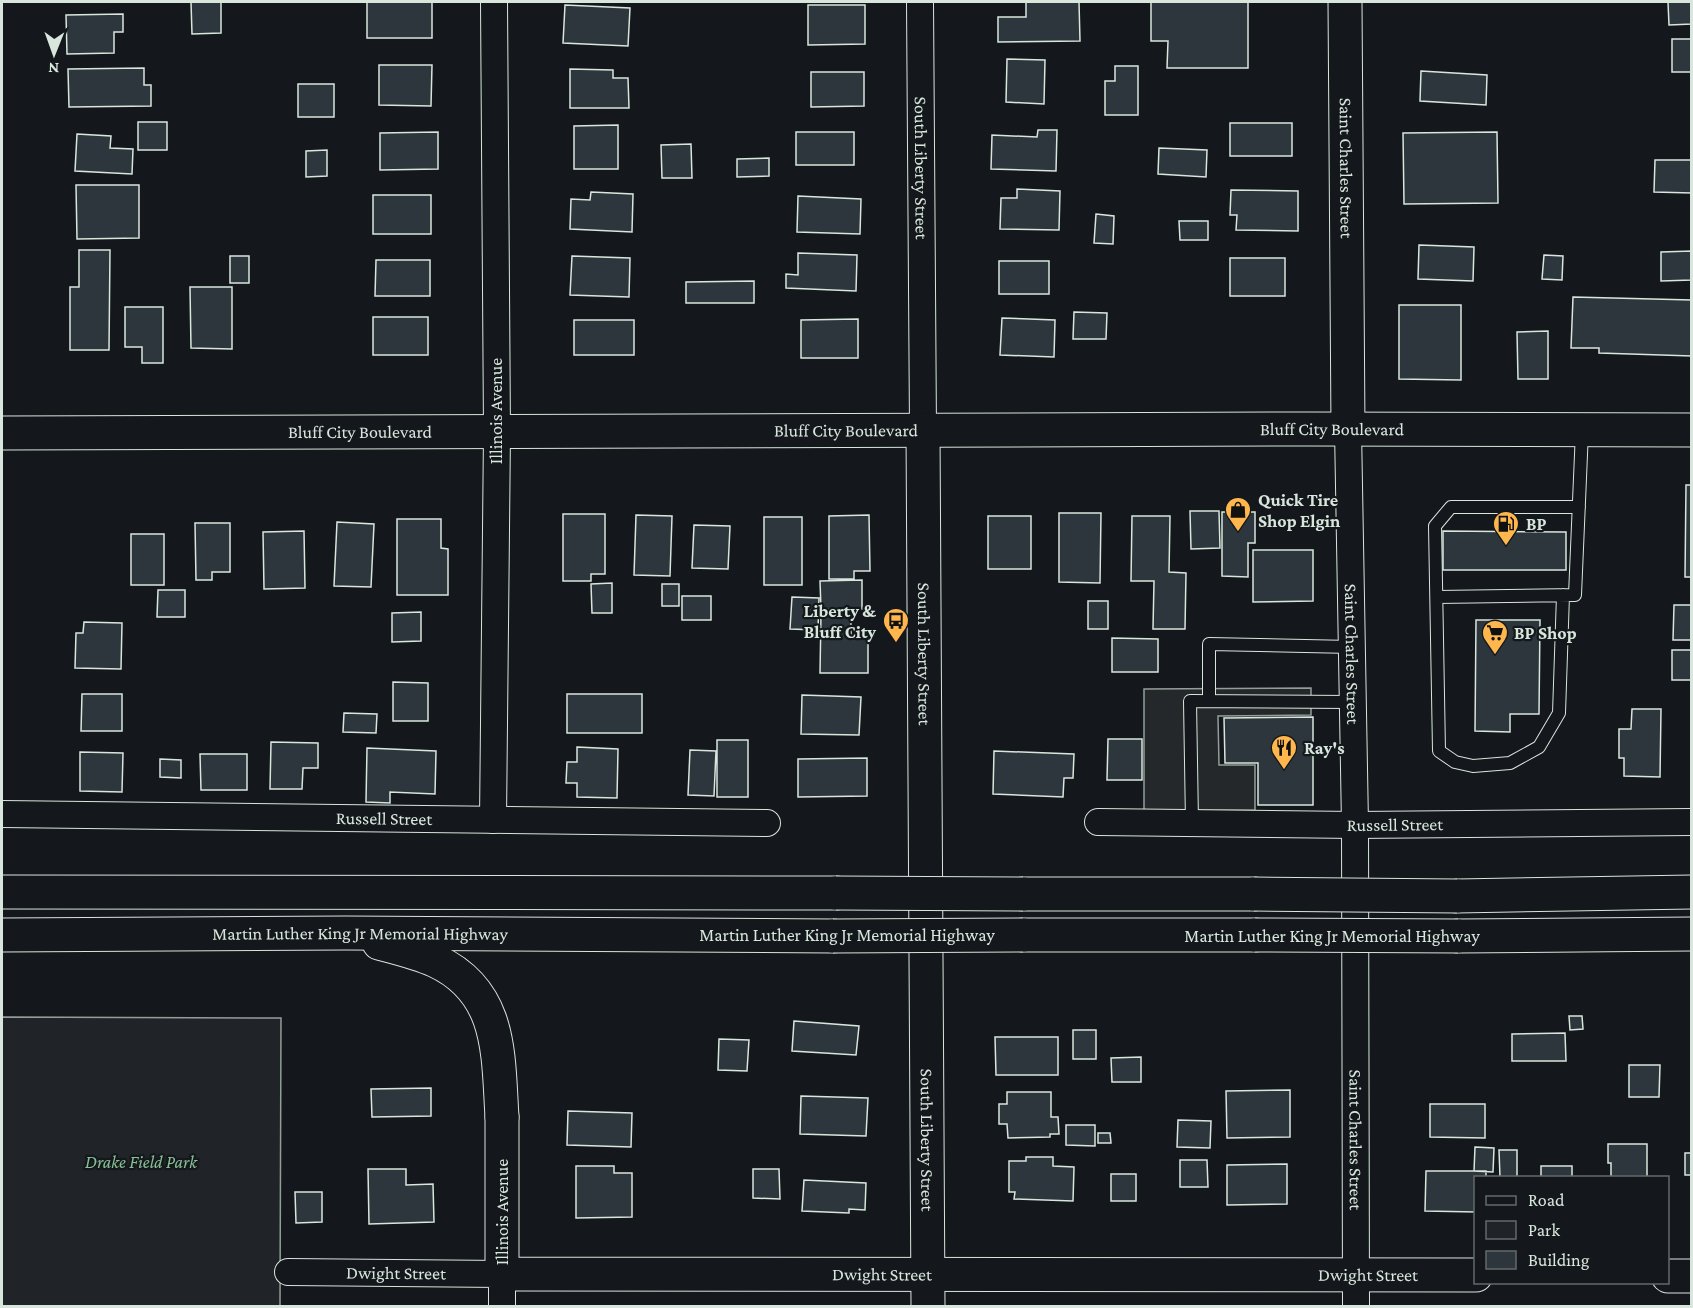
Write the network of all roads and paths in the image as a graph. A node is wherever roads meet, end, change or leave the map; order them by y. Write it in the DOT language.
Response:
graph roads {
  1 [pos="494,2"];
  2 [pos="920,2"];
  3 [pos="1345,2"];
  4 [pos="1348,429"];
  5 [pos="923,430"];
  6 [pos="1582,430"];
  7 [pos="1692,430"];
  8 [pos="497,432"];
  9 [pos="2,433"];
  10 [pos="1579,507"];
  11 [pos="1563,595"];
  12 [pos="1437,597"];
  13 [pos="1352,647"];
  14 [pos="1209,701"];
  15 [pos="1352,702"];
  16 [pos="2,814"];
  17 [pos="493,820"];
  18 [pos="1098,822"];
  19 [pos="1192,822"];
  20 [pos="1692,822"];
  21 [pos="767,823"];
  22 [pos="1354,825"];
  23 [pos="2,892"];
  24 [pos="1691,892"];
  25 [pos="346,933"];
  26 [pos="1692,934"];
  27 [pos="2,935"];
  28 [pos="288,1272"];
  29 [pos="928,1273"];
  30 [pos="502,1274"];
  31 [pos="1356,1274"];
  32 [pos="1474,1275"];
  33 [pos="1669,1276"];
  34 [pos="1692,1276"];
  35 [pos="502,1306"];
  36 [pos="928,1306"];
  37 [pos="1356,1306"];
  1 -- 8 [label="street, Illinois Avenue"];
  2 -- 5 [label="street, South Liberty Street"];
  3 -- 4 [label="main road, Saint Charles Street"];
  4 -- 5 [label="main road, Bluff City Boulevard"];
  4 -- 6 [label="main road, Bluff City Boulevard"];
  4 -- 13 [label="street, Saint Charles Street"];
  5 -- 8 [label="main road, Bluff City Boulevard"];
  5 -- 29 [label="main road, South Liberty Street"];
  6 -- 7 [label="main road, Bluff City Boulevard"];
  6 -- 10 [label="lane"];
  8 -- 9 [label="main road, Bluff City Boulevard"];
  8 -- 17 [label="street, Illinois Avenue"];
  10 -- 11 [label="lane"];
  10 -- 12 [label="lane"];
  11 -- 12 [label="lane"];
  11 -- 12 [label="lane"];
  13 -- 14 [label="lane"];
  13 -- 15 [label="street, Saint Charles Street"];
  14 -- 15 [label="lane"];
  14 -- 19 [label="lane"];
  15 -- 22 [label="street, Saint Charles Street"];
  16 -- 17 [label="street, Russell Street"];
  17 -- 21 [label="street, Russell Street"];
  18 -- 19 [label="street, Russell Street"];
  19 -- 22 [label="street, Russell Street"];
  20 -- 22 [label="street, Russell Street"];
  22 -- 31 [label="street, Saint Charles Street"];
  23 -- 24 [label="main road, bridge"];
  25 -- 26 [label="main road, Martin Luther King Jr Memorial Highway, bridge"];
  25 -- 27 [label="main road, Martin Luther King Jr Memorial Highway"];
  25 -- 30 [label="main road, Illinois Avenue"];
  28 -- 30 [label="street, Dwight Street"];
  29 -- 30 [label="main road, Dwight Street"];
  29 -- 31 [label="main road, Dwight Street"];
  29 -- 36 [label="main road, South Liberty Street"];
  30 -- 35 [label="street, Illinois Avenue"];
  31 -- 32 [label="main road, Dwight Street"];
  31 -- 37 [label="street, Saint Charles Street"];
  33 -- 34 [label="main road"];
}
